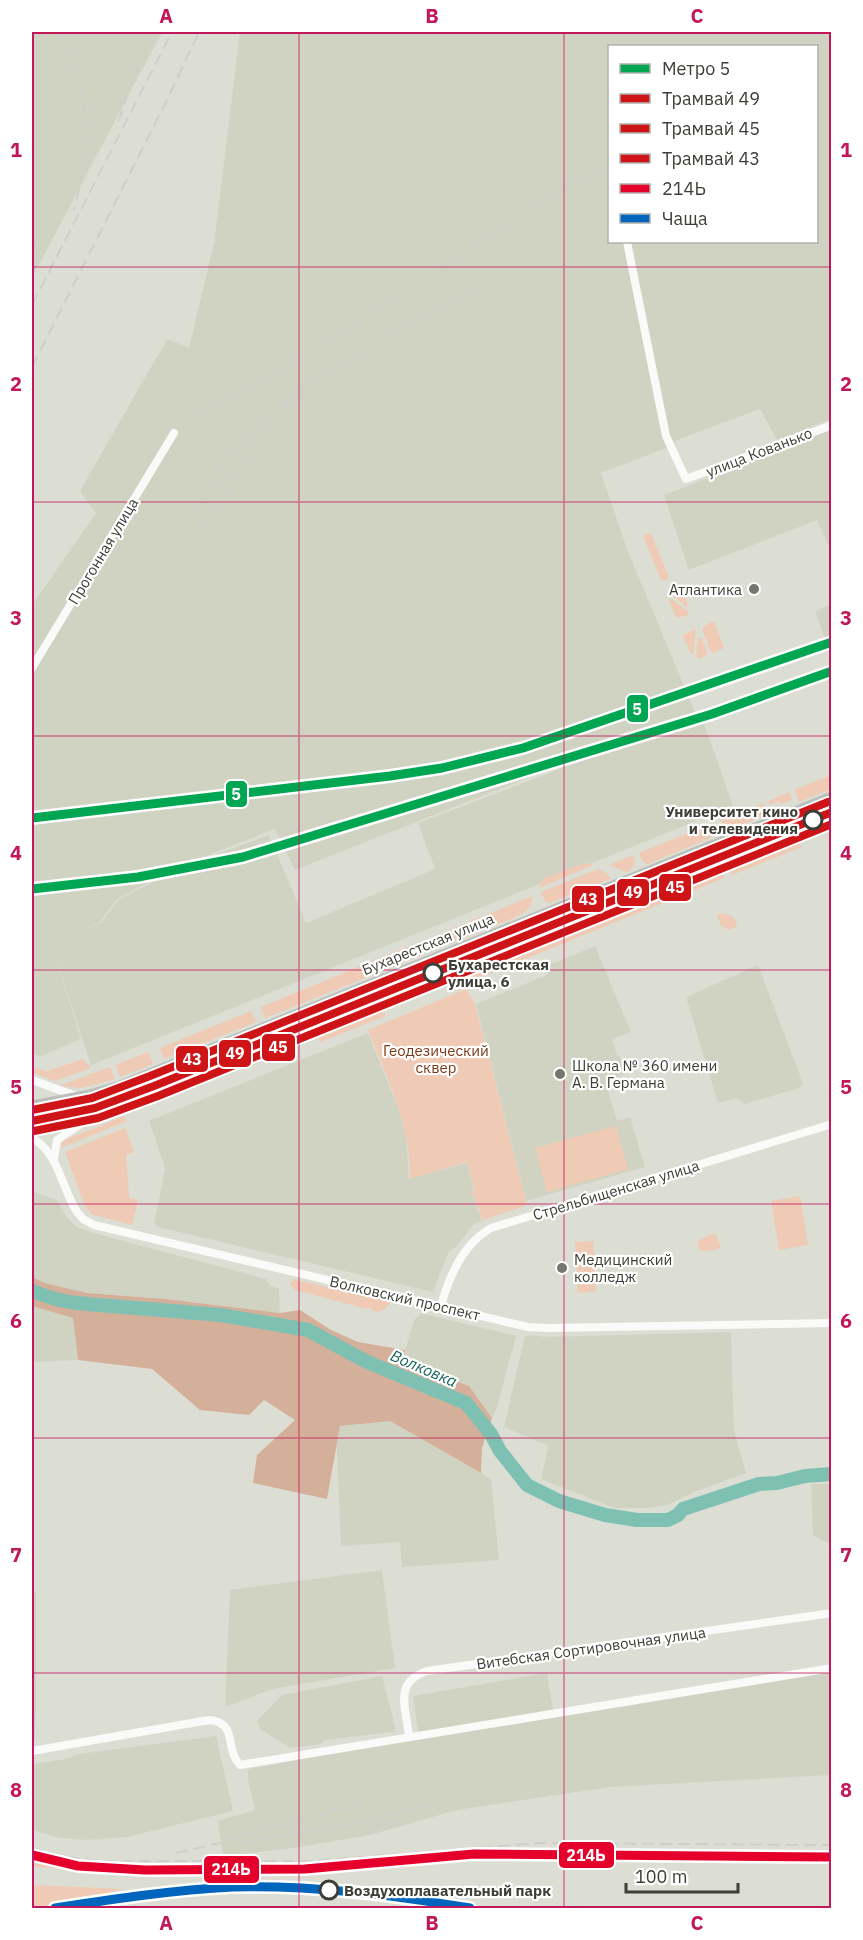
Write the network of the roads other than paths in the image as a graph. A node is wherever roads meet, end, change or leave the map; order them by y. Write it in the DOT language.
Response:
graph roads {
  1 [pos="627,243"];
  2 [pos="831,425"];
  3 [pos="174,433"];
  4 [pos="32,668"];
  5 [pos="831,796"];
  6 [pos="831,823"];
  7 [pos="32,1080"];
  8 [pos="76,1096"];
  9 [pos="32,1105"];
  10 [pos="86,1120"];
  11 [pos="831,1124"];
  12 [pos="32,1130"];
  13 [pos="32,1138"];
  14 [pos="54,1158"];
  15 [pos="441,1306"];
  16 [pos="831,1323"];
  17 [pos="831,1613"];
  18 [pos="831,1668"];
  19 [pos="409,1736"];
  20 [pos="32,1751"];
  1 -- 2 [label="street, улица Кованько"];
  3 -- 4 [label="street, Прогонная улица"];
  5 -- 8 [label="main road, Бухарестская улица"];
  6 -- 10 [label="main road"];
  7 -- 8 [label="street"];
  8 -- 9 [label="main road, Бухарестская улица"];
  10 -- 12 [label="main road"];
  10 -- 14 [label="street"];
  11 -- 15 [label="street, Стрельбищенская улица"];
  13 -- 14 [label="street, Волковский проспект"];
  14 -- 15 [label="street, Волковский проспект"];
  15 -- 16 [label="street, Волковский проспект"];
  17 -- 19 [label="street, Витебская Сортировочная улица"];
  18 -- 19 [label="street"];
  19 -- 20 [label="street"];
}
